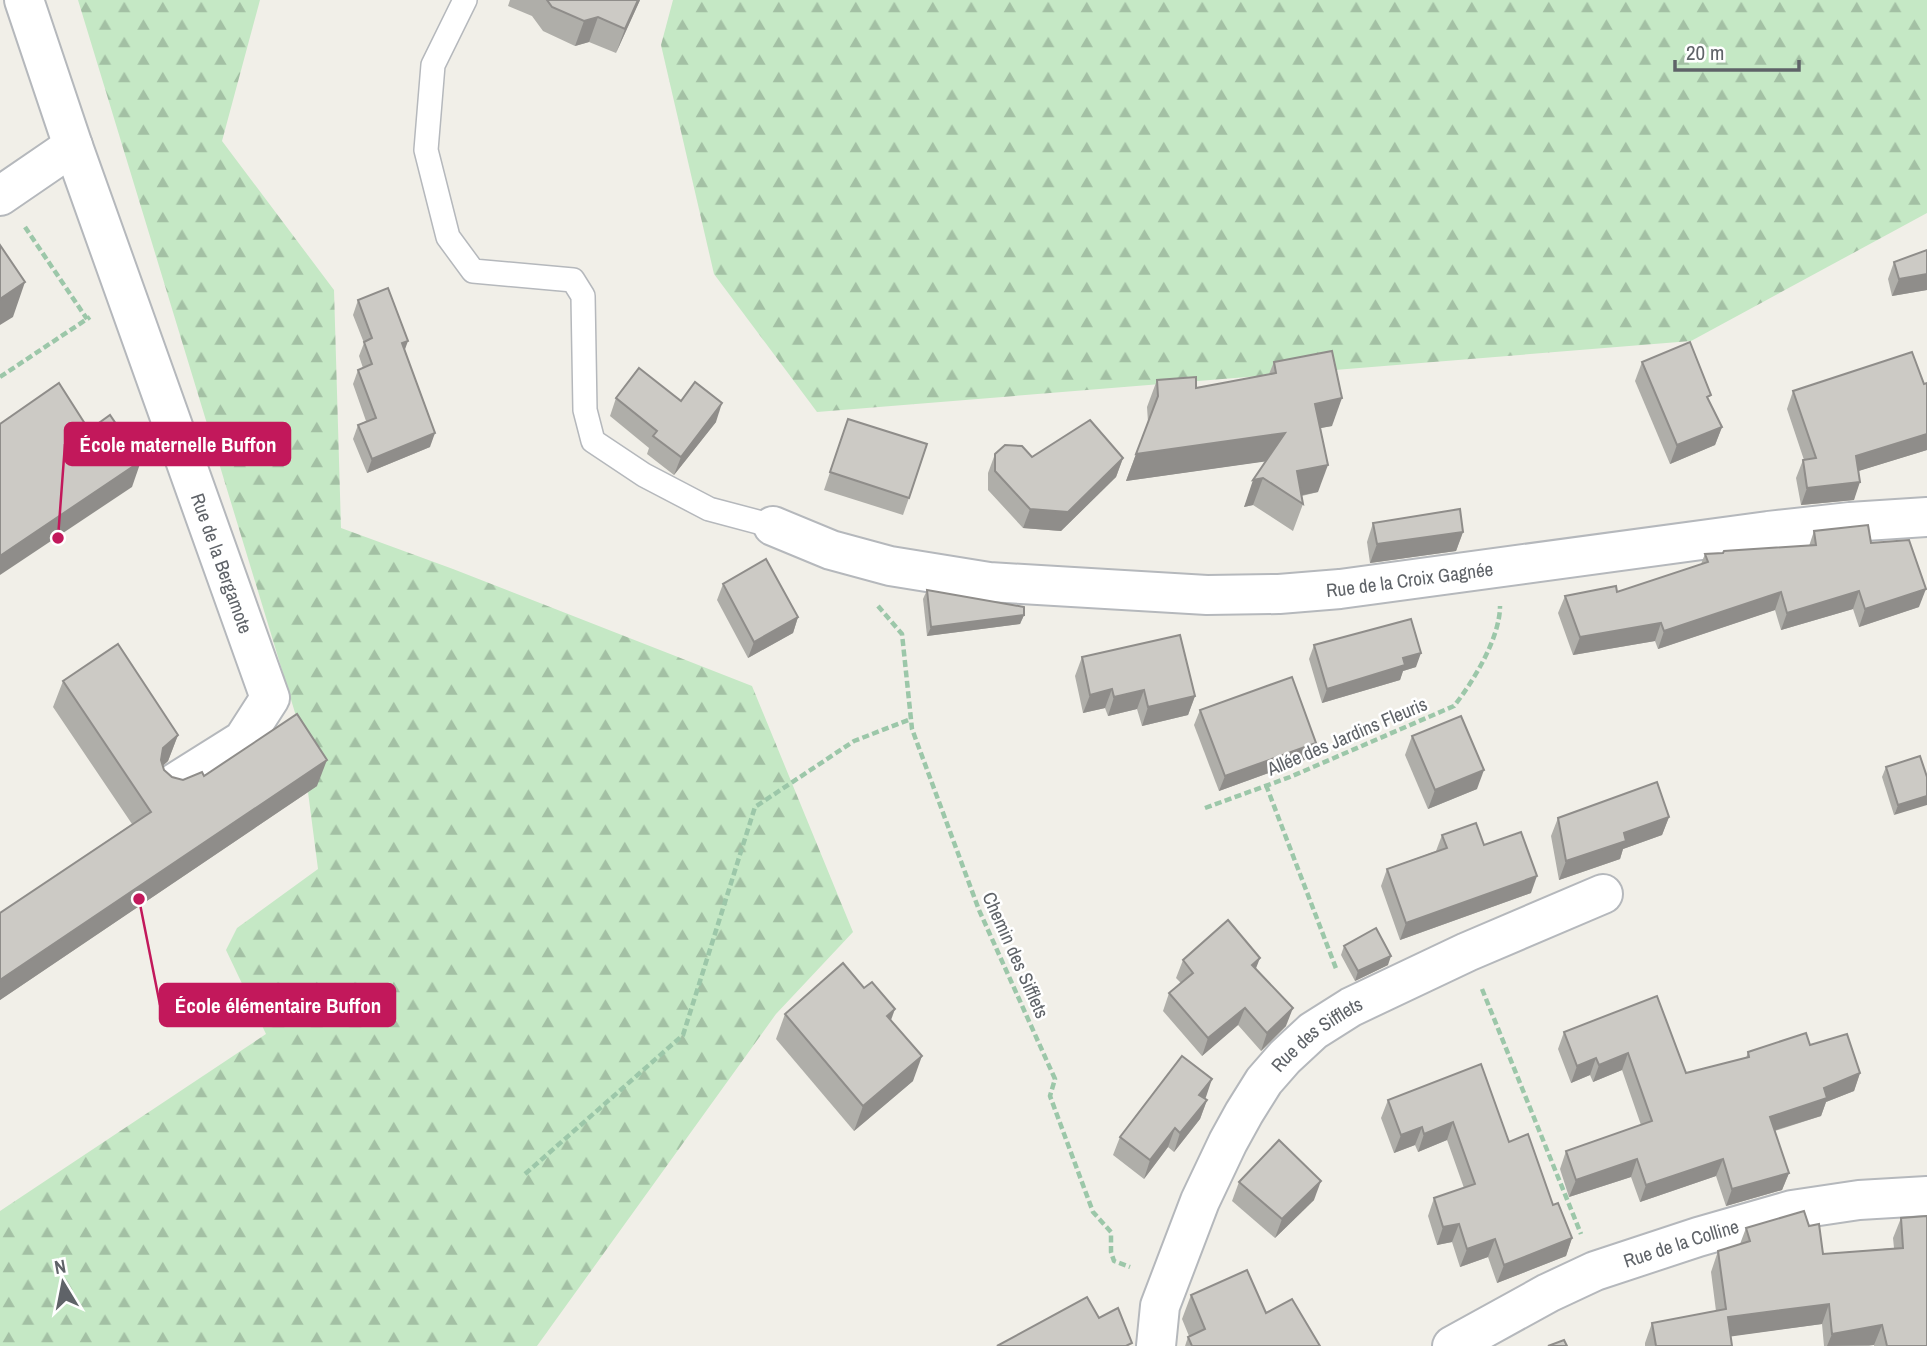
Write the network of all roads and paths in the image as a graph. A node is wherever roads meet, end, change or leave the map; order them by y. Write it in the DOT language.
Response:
graph roads {
  1 [pos="24,0"];
  2 [pos="465,0"];
  3 [pos="73,146"];
  4 [pos="1,195"];
  5 [pos="126,293"];
  6 [pos="87,319"];
  7 [pos="0,377"];
  8 [pos="1927,517"];
  9 [pos="773,526"];
  10 [pos="875,602"];
  11 [pos="1480,666"];
  12 [pos="911,719"];
  13 [pos="173,784"];
  14 [pos="1266,785"];
  15 [pos="1205,808"];
  16 [pos="1602,894"];
  17 [pos="1467,952"];
  18 [pos="1351,1007"];
  19 [pos="525,1174"];
  20 [pos="1927,1196"];
  21 [pos="1595,1271"];
  22 [pos="1160,1306"];
  23 [pos="1156,1346"];
  24 [pos="1452,1346"];
  1 -- 3 [label="street, Rue de la Bergamote"];
  2 -- 9 [label="lane"];
  3 -- 4 [label="street"];
  3 -- 5 [label="street, Rue de la Bergamote"];
  4 -- 6 [label="path"];
  5 -- 6 [label="path"];
  5 -- 13 [label="street, Rue de la Bergamote"];
  6 -- 7 [label="path"];
  8 -- 9 [label="street, Rue de la Croix Gagnée"];
  10 -- 12 [label="path, Chemin des Sifflets"];
  11 -- 14 [label="path, Allée des Jardins Fleuris"];
  12 -- 19 [label="path"];
  12 -- 22 [label="path, Chemin des Sifflets"];
  14 -- 15 [label="path, Allée des Jardins Fleuris"];
  14 -- 18 [label="path"];
  16 -- 17 [label="street, Rue des Sifflets"];
  17 -- 18 [label="street, Rue des Sifflets"];
  17 -- 21 [label="path"];
  18 -- 22 [label="street, Rue des Sifflets"];
  20 -- 21 [label="street, Rue de la Colline"];
  21 -- 24 [label="street, Rue de la Colline"];
  22 -- 23 [label="street, Rue des Sifflets"];
}
